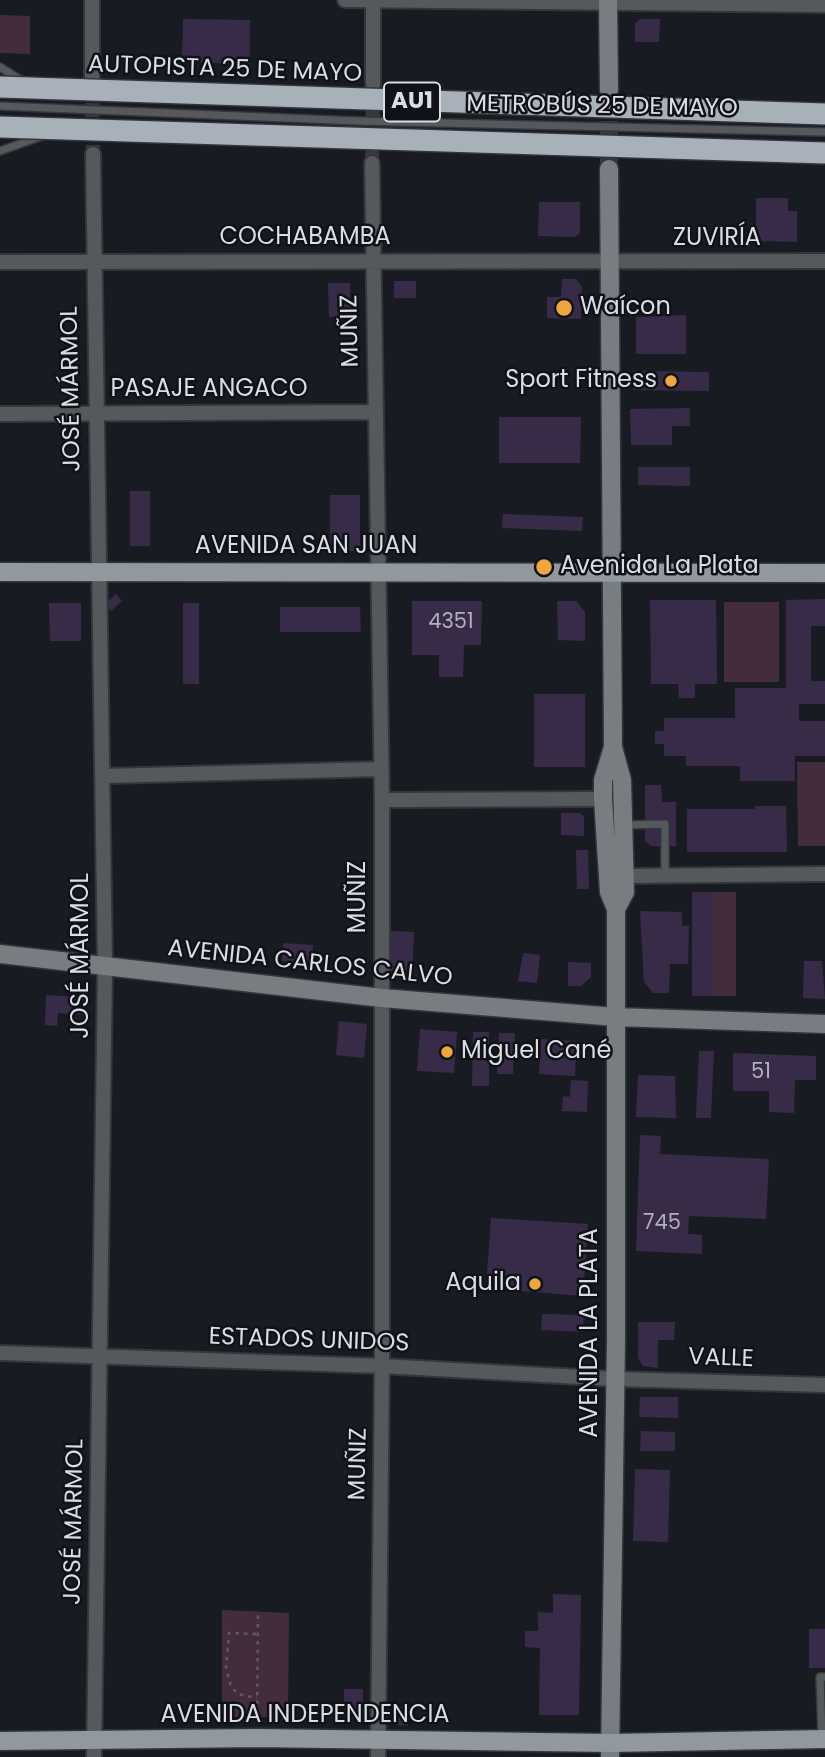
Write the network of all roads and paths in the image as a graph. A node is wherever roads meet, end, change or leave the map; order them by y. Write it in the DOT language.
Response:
graph roads {
  1 [pos="92,0"];
  2 [pos="345,0"];
  3 [pos="373,0"];
  4 [pos="608,1"];
  5 [pos="825,5"];
  6 [pos="0,67"];
  7 [pos="92,79"];
  8 [pos="373,83"];
  9 [pos="0,87"];
  10 [pos="33,89"];
  11 [pos="609,90"];
  12 [pos="0,106"];
  13 [pos="825,114"];
  14 [pos="0,127"];
  15 [pos="58,130"];
  16 [pos="825,132"];
  17 [pos="0,151"];
  18 [pos="825,153"];
  19 [pos="93,154"];
  20 [pos="372,163"];
  21 [pos="610,170"];
  22 [pos="372,260"];
  23 [pos="93,261"];
  24 [pos="610,261"];
  25 [pos="825,261"];
  26 [pos="0,262"];
  27 [pos="376,412"];
  28 [pos="0,414"];
  29 [pos="96,414"];
  30 [pos="98,571"];
  31 [pos="377,571"];
  32 [pos="0,572"];
  33 [pos="825,573"];
  34 [pos="612,575"];
  35 [pos="613,747"];
  36 [pos="382,769"];
  37 [pos="104,776"];
  38 [pos="382,800"];
  39 [pos="604,807"];
  40 [pos="623,825"];
  41 [pos="825,874"];
  42 [pos="625,876"];
  43 [pos="665,876"];
  44 [pos="616,909"];
  45 [pos="0,954"];
  46 [pos="105,967"];
  47 [pos="382,998"];
  48 [pos="616,1017"];
  49 [pos="825,1024"];
  50 [pos="0,1353"];
  51 [pos="100,1356"];
  52 [pos="382,1366"];
  53 [pos="616,1379"];
  54 [pos="825,1385"];
  55 [pos="258,1612"];
  56 [pos="258,1634"];
  57 [pos="825,1677"];
  58 [pos="257,1698"];
  59 [pos="257,1738"];
  60 [pos="824,1739"];
  61 [pos="0,1741"];
  62 [pos="378,1748"];
  63 [pos="95,1749"];
  64 [pos="610,1750"];
  1 -- 7 [label="street"];
  2 -- 3 [label="street"];
  3 -- 4 [label="street"];
  3 -- 8 [label="street"];
  4 -- 5 [label="street"];
  4 -- 11 [label="main road"];
  6 -- 10 [label="lane"];
  9 -- 10 [label="highway, AUTOPISTA 25 DE MAYO / AU1, bridge"];
  10 -- 13 [label="highway, AUTOPISTA 25 DE MAYO / AU1, bridge"];
  12 -- 16 [label="lane, METROBÚS 25 DE MAYO, bridge"];
  14 -- 15 [label="highway, AU1, bridge"];
  15 -- 17 [label="lane"];
  15 -- 18 [label="highway, AU1, bridge"];
  19 -- 23 [label="street, JOSÉ MÁRMOL"];
  20 -- 22 [label="street, MUÑIZ"];
  21 -- 24 [label="main road, AVENIDA LA PLATA"];
  22 -- 23 [label="street, COCHABAMBA"];
  22 -- 24 [label="street, COCHABAMBA"];
  22 -- 27 [label="street, MUÑIZ"];
  23 -- 26 [label="street, COCHABAMBA"];
  23 -- 29 [label="street, JOSÉ MÁRMOL"];
  24 -- 25 [label="street, ZUVIRÍA"];
  24 -- 34 [label="main road, AVENIDA LA PLATA"];
  27 -- 29 [label="street, PASAJE ANGACO"];
  27 -- 31 [label="street, MUÑIZ"];
  28 -- 29 [label="street, PASAJE ANGACO"];
  29 -- 30 [label="street, JOSÉ MÁRMOL"];
  30 -- 31 [label="main road, AVENIDA SAN JUAN"];
  30 -- 32 [label="main road, AVENIDA SAN JUAN"];
  30 -- 37 [label="street, JOSÉ MÁRMOL"];
  31 -- 34 [label="main road, AVENIDA SAN JUAN"];
  31 -- 36 [label="street, MUÑIZ"];
  33 -- 34 [label="main road, AVENIDA SAN JUAN"];
  34 -- 35 [label="main road, AVENIDA LA PLATA"];
  35 -- 39 [label="main road, AVENIDA LA PLATA"];
  35 -- 40 [label="main road, AVENIDA LA PLATA"];
  36 -- 37 [label="street"];
  36 -- 38 [label="street, MUÑIZ"];
  37 -- 46 [label="street, JOSÉ MÁRMOL"];
  38 -- 39 [label="street"];
  38 -- 47 [label="street, MUÑIZ"];
  39 -- 42 [label="main road"];
  39 -- 44 [label="main road, AVENIDA LA PLATA"];
  40 -- 42 [label="main road, AVENIDA LA PLATA"];
  40 -- 43 [label="lane"];
  41 -- 43 [label="street"];
  42 -- 43 [label="street"];
  42 -- 44 [label="main road, AVENIDA LA PLATA"];
  44 -- 48 [label="main road, AVENIDA LA PLATA"];
  45 -- 46 [label="main road, AVENIDA CARLOS CALVO"];
  46 -- 47 [label="main road, AVENIDA CARLOS CALVO"];
  46 -- 51 [label="street, JOSÉ MÁRMOL"];
  47 -- 48 [label="main road, AVENIDA CARLOS CALVO"];
  47 -- 52 [label="street, MUÑIZ"];
  48 -- 49 [label="main road, AVENIDA CARLOS CALVO"];
  48 -- 53 [label="main road, AVENIDA LA PLATA"];
  50 -- 51 [label="street, ESTADOS UNIDOS"];
  51 -- 52 [label="street, ESTADOS UNIDOS"];
  51 -- 63 [label="street, JOSÉ MÁRMOL"];
  52 -- 53 [label="street, ESTADOS UNIDOS"];
  52 -- 62 [label="street, MUÑIZ"];
  53 -- 54 [label="street, VALLE"];
  53 -- 64 [label="main road, AVENIDA LA PLATA"];
  55 -- 56 [label="path"];
  56 -- 58 [label="path"];
  56 -- 58 [label="path"];
  57 -- 60 [label="lane"];
  58 -- 59 [label="path"];
  59 -- 62 [label="main road, AVENIDA INDEPENDENCIA"];
  59 -- 63 [label="main road, AVENIDA INDEPENDENCIA"];
  60 -- 64 [label="main road, AVENIDA INDEPENDENCIA"];
  61 -- 63 [label="main road, AVENIDA INDEPENDENCIA"];
  62 -- 64 [label="main road, AVENIDA INDEPENDENCIA"];
}
